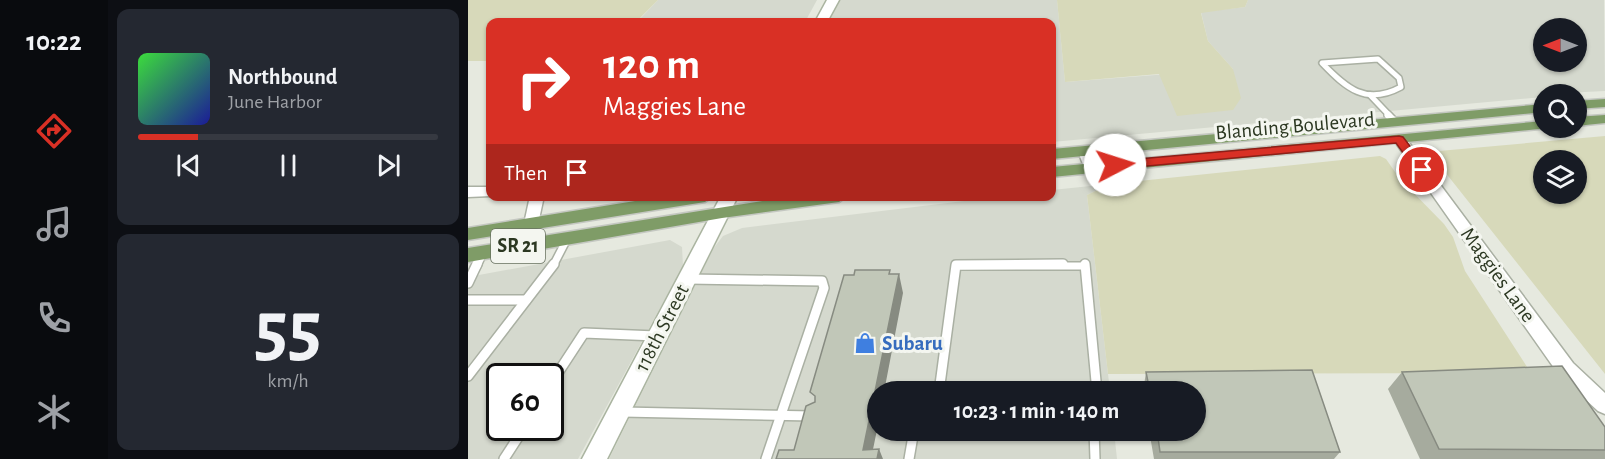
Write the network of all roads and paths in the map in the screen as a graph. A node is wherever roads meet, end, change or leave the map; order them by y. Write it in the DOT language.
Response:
graph roads {
  1 [pos="833,0"];
  2 [pos="823,18"];
  3 [pos="1370,95"];
  4 [pos="1605,103"];
  5 [pos="1587,104"];
  6 [pos="1533,109"];
  7 [pos="1455,116"];
  8 [pos="1605,119"];
  9 [pos="1587,121"];
  10 [pos="1395,122"];
  11 [pos="1533,126"];
  12 [pos="1399,139"];
  13 [pos="1338,145"];
  14 [pos="1085,151"];
  15 [pos="1056,154"];
  16 [pos="1091,167"];
  17 [pos="1056,171"];
  18 [pos="468,192"];
  19 [pos="486,192"];
  20 [pos="536,201"];
  21 [pos="674,201"];
  22 [pos="768,201"];
  23 [pos="726,204"];
  24 [pos="531,224"];
  25 [pos="468,234"];
  26 [pos="568,237"];
  27 [pos="476,253"];
  28 [pos="687,279"];
  29 [pos="468,283"];
  30 [pos="468,300"];
  31 [pos="526,300"];
  32 [pos="658,336"];
  33 [pos="564,364"];
  34 [pos="468,376"];
  35 [pos="940,381"];
  36 [pos="1096,381"];
  37 [pos="1605,405"];
  38 [pos="618,412"];
  39 [pos="779,415"];
  40 [pos="817,416"];
  41 [pos="516,441"];
  42 [pos="912,441"];
  43 [pos="1094,441"];
  44 [pos="504,459"];
  45 [pos="594,459"];
  46 [pos="766,459"];
  47 [pos="909,459"];
  48 [pos="1095,459"];
  1 -- 2 [label="street"];
  3 -- 3 [label="lane"];
  3 -- 10 [label="lane"];
  4 -- 5 [label="main road"];
  6 -- 7 [label="main road, Blanding Boulevard"];
  7 -- 10 [label="main road, Blanding Boulevard"];
  7 -- 12 [label="main road"];
  8 -- 9 [label="main road"];
  10 -- 13 [label="main road"];
  10 -- 14 [label="main road, Blanding Boulevard"];
  11 -- 12 [label="main road, Blanding Boulevard"];
  12 -- 13 [label="main road, Blanding Boulevard"];
  12 -- 37 [label="street, Maggies Lane"];
  13 -- 16 [label="main road, Blanding Boulevard"];
  14 -- 15 [label="main road, Blanding Boulevard"];
  14 -- 16 [label="street"];
  16 -- 17 [label="main road, Blanding Boulevard"];
  18 -- 19 [label="street"];
  20 -- 24 [label="street"];
  21 -- 24 [label="main road, SR 21"];
  22 -- 23 [label="main road, SR 21"];
  23 -- 26 [label="main road, SR 21"];
  23 -- 28 [label="street, 118th Street"];
  24 -- 25 [label="main road, SR 21"];
  26 -- 27 [label="main road, SR 21"];
  26 -- 31 [label="lane"];
  27 -- 29 [label="lane"];
  28 -- 32 [label="street, 118th Street"];
  28 -- 39 [label="lane"];
  30 -- 31 [label="lane"];
  31 -- 34 [label="lane"];
  32 -- 33 [label="lane"];
  32 -- 38 [label="street, 118th Street"];
  35 -- 36 [label="lane"];
  38 -- 39 [label="lane"];
  38 -- 45 [label="street, 118th Street"];
  39 -- 40 [label="lane"];
  39 -- 46 [label="lane"];
  41 -- 44 [label="lane"];
  42 -- 47 [label="lane"];
  43 -- 48 [label="lane"];
}
